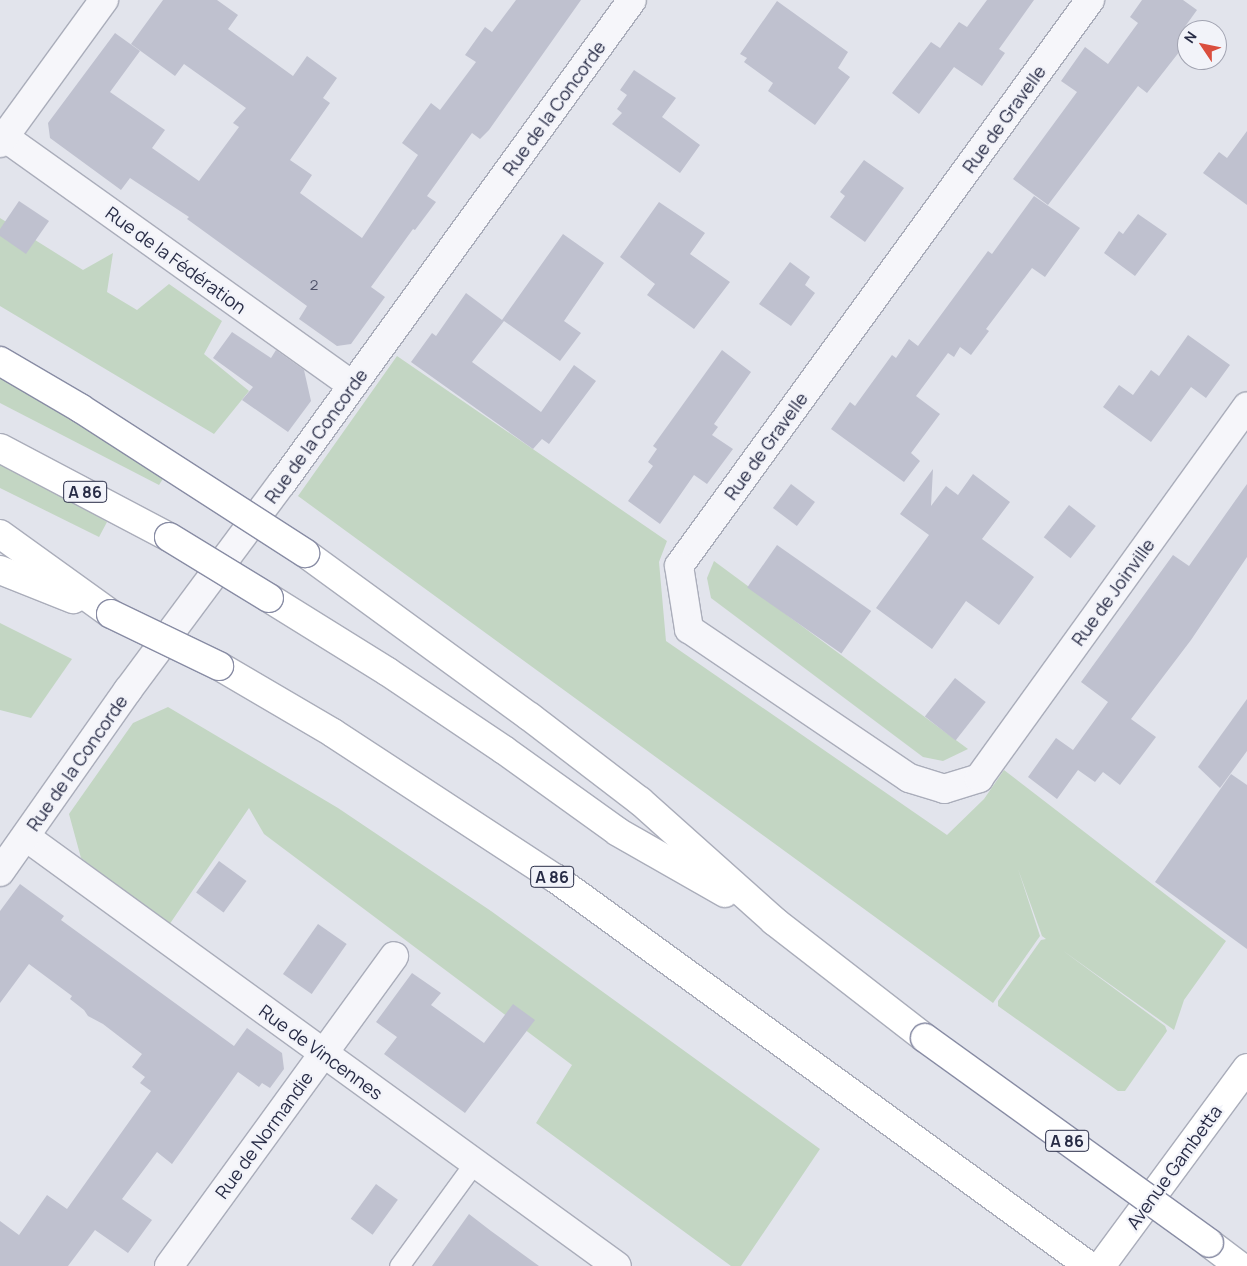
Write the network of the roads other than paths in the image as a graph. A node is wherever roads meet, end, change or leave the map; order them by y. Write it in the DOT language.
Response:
graph roads {
  1 [pos="104,0"];
  2 [pos="632,0"];
  3 [pos="1090,0"];
  4 [pos="2,138"];
  5 [pos="0,361"];
  6 [pos="352,385"];
  7 [pos="1247,406"];
  8 [pos="0,448"];
  9 [pos="0,534"];
  10 [pos="0,570"];
  11 [pos="111,614"];
  12 [pos="979,778"];
  13 [pos="26,837"];
  14 [pos="0,872"];
  15 [pos="774,921"];
  16 [pos="394,956"];
  17 [pos="323,1054"];
  18 [pos="1247,1068"];
  19 [pos="474,1163"];
  20 [pos="169,1266"];
  21 [pos="399,1266"];
  22 [pos="617,1266"];
  23 [pos="1089,1266"];
  24 [pos="1101,1266"];
  25 [pos="1240,1266"];
  1 -- 4 [label="street"];
  2 -- 6 [label="street, Rue de la Concorde"];
  3 -- 12 [label="street, Rue de Gravelle"];
  4 -- 6 [label="street, Rue de la Fédération"];
  5 -- 15 [label="main road, bridge"];
  6 -- 13 [label="street, Rue de la Concorde"];
  7 -- 12 [label="street, Rue de Joinville"];
  8 -- 15 [label="main road, A 86, bridge"];
  9 -- 11 [label="main road, A 86"];
  10 -- 11 [label="main road"];
  11 -- 23 [label="main road, A 86, bridge"];
  13 -- 14 [label="street, Rue de la Concorde"];
  13 -- 17 [label="street, Rue de Vincennes"];
  15 -- 25 [label="main road, A 86, bridge"];
  16 -- 17 [label="street, Rue de Normandie"];
  17 -- 19 [label="street, Rue de Vincennes"];
  17 -- 20 [label="street, Rue de Normandie"];
  18 -- 24 [label="main road, Avenue Gambetta"];
  19 -- 21 [label="lane"];
  19 -- 22 [label="street, Rue de Vincennes"];
}
